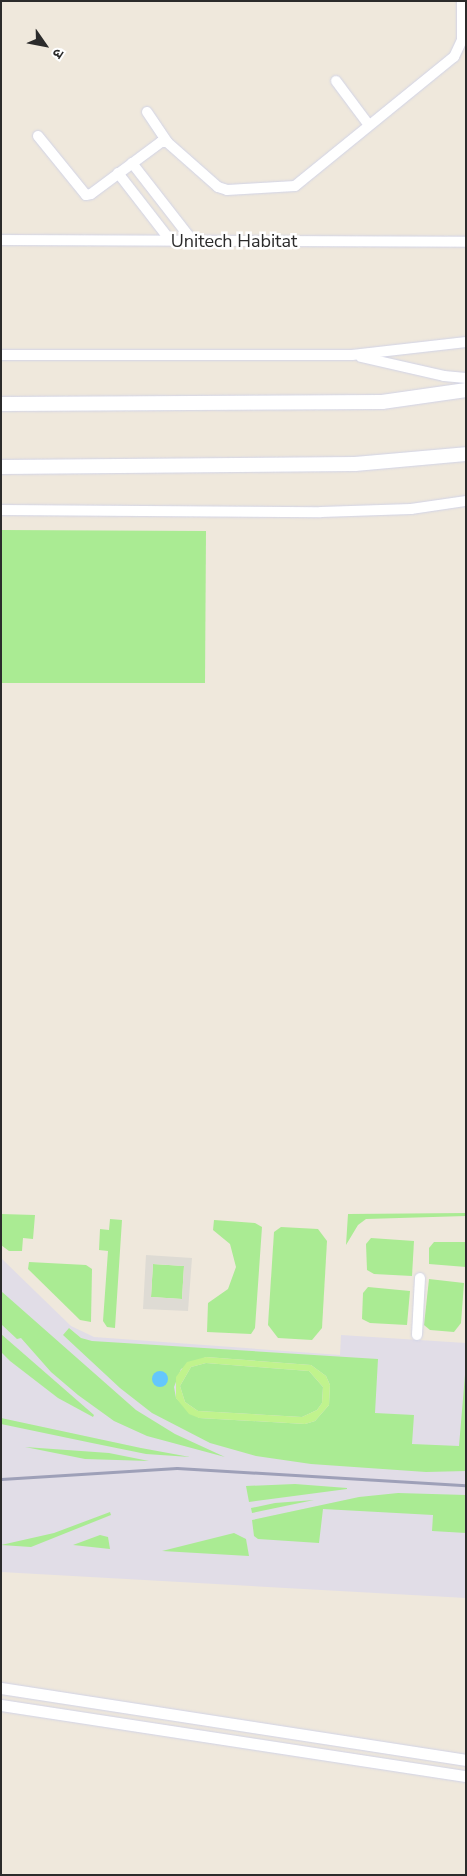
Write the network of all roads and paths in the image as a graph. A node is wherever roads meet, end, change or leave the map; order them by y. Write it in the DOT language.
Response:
graph roads {
  1 [pos="462,1"];
  2 [pos="336,81"];
  3 [pos="147,112"];
  4 [pos="368,124"];
  5 [pos="38,136"];
  6 [pos="167,142"];
  7 [pos="132,163"];
  8 [pos="118,173"];
  9 [pos="1,240"];
  10 [pos="170,240"];
  11 [pos="192,240"];
  12 [pos="466,242"];
  13 [pos="466,342"];
  14 [pos="1,355"];
  15 [pos="352,355"];
  16 [pos="466,378"];
  17 [pos="466,390"];
  18 [pos="1,404"];
  19 [pos="466,454"];
  20 [pos="1,467"];
  21 [pos="466,501"];
  22 [pos="1,510"];
  23 [pos="420,1278"];
  24 [pos="416,1334"];
  25 [pos="1,1688"];
  26 [pos="1,1705"];
  27 [pos="466,1760"];
  28 [pos="466,1776"];
  1 -- 4 [label="street"];
  2 -- 4 [label="street"];
  3 -- 6 [label="street"];
  4 -- 6 [label="street"];
  5 -- 8 [label="street"];
  6 -- 7 [label="street"];
  7 -- 8 [label="street"];
  7 -- 11 [label="street"];
  8 -- 10 [label="street"];
  9 -- 10 [label="street, Unitech Habitat"];
  10 -- 11 [label="street, Unitech Habitat"];
  11 -- 12 [label="street, Unitech Habitat"];
  13 -- 15 [label="street"];
  14 -- 15 [label="street"];
  15 -- 16 [label="street"];
  17 -- 18 [label="main road"];
  19 -- 20 [label="main road"];
  21 -- 22 [label="street"];
  23 -- 24 [label="street"];
  25 -- 27 [label="street"];
  26 -- 28 [label="street"];
}
